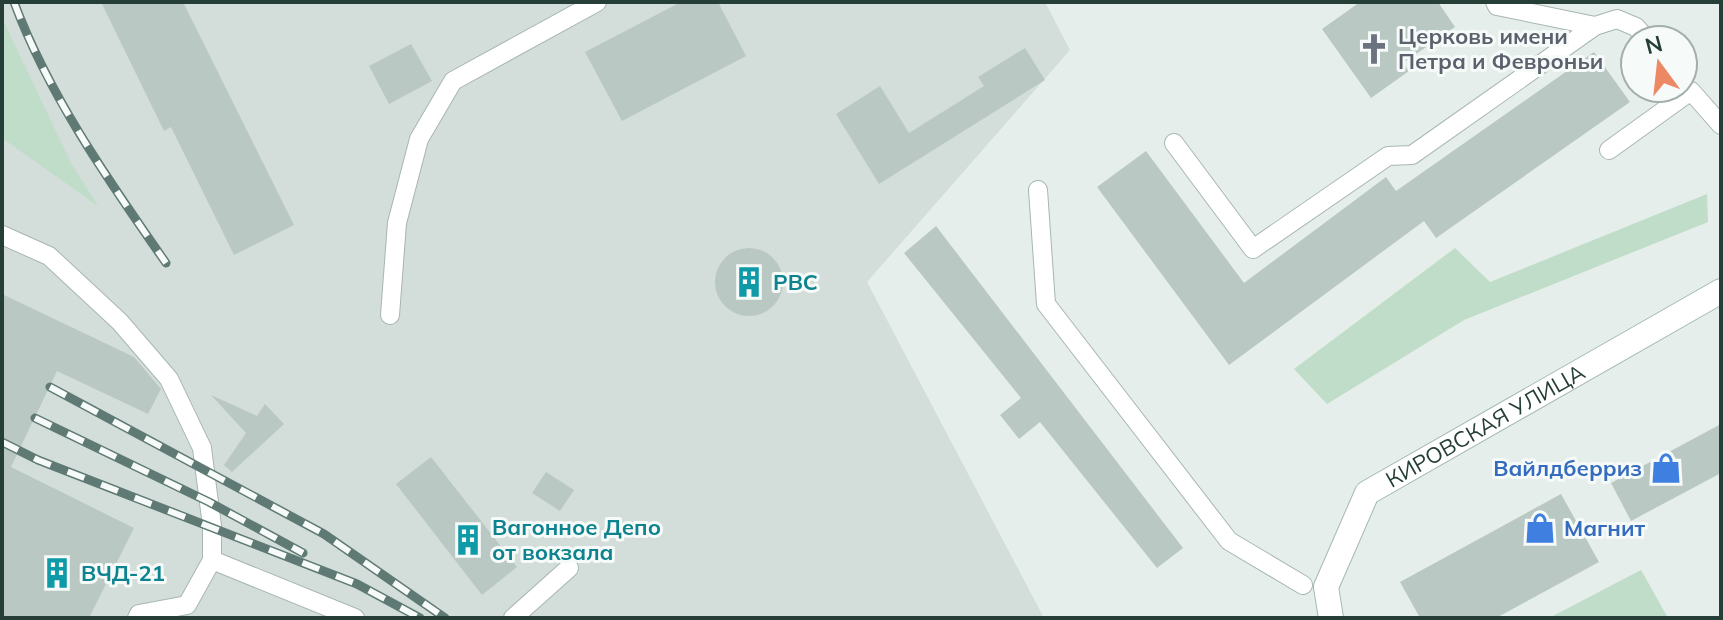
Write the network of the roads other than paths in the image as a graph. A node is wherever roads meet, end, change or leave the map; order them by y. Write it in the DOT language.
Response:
graph roads {
  1 [pos="597,2"];
  2 [pos="1495,2"];
  3 [pos="1629,24"];
  4 [pos="1595,26"];
  5 [pos="1699,100"];
  6 [pos="1666,104"];
  7 [pos="1721,125"];
  8 [pos="1174,143"];
  9 [pos="1609,150"];
  10 [pos="1038,190"];
  11 [pos="2,235"];
  12 [pos="1721,291"];
  13 [pos="390,315"];
  14 [pos="212,560"];
  15 [pos="569,568"];
  16 [pos="1303,585"];
  17 [pos="137,618"];
  18 [pos="355,618"];
  19 [pos="513,618"];
  20 [pos="1331,618"];
  1 -- 13 [label="lane"];
  2 -- 4 [label="lane"];
  3 -- 4 [label="lane"];
  4 -- 8 [label="lane"];
  5 -- 7 [label="lane"];
  6 -- 9 [label="lane"];
  10 -- 16 [label="lane"];
  11 -- 14 [label="lane"];
  12 -- 20 [label="main road, КИРОВСКАЯ УЛИЦА"];
  14 -- 17 [label="lane"];
  14 -- 18 [label="lane"];
  15 -- 19 [label="lane"];
}
